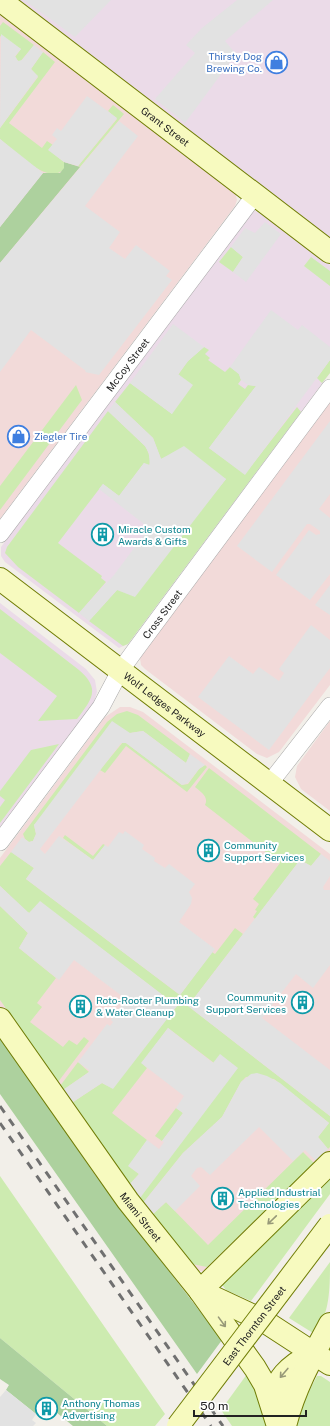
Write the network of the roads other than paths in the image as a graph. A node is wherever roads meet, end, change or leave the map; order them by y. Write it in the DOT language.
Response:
graph roads {
  1 [pos="0,0"];
  2 [pos="255,195"];
  3 [pos="330,252"];
  4 [pos="330,388"];
  5 [pos="0,534"];
  6 [pos="0,579"];
  7 [pos="120,671"];
  8 [pos="330,706"];
  9 [pos="269,784"];
  10 [pos="330,830"];
  11 [pos="0,842"];
  12 [pos="0,1019"];
  13 [pos="330,1163"];
  14 [pos="330,1226"];
  15 [pos="200,1291"];
  16 [pos="330,1324"];
  17 [pos="322,1358"];
  18 [pos="275,1416"];
  19 [pos="178,1426"];
  20 [pos="285,1426"];
  1 -- 2 [label="main road, Grant Street"];
  2 -- 3 [label="main road, Grant Street"];
  2 -- 5 [label="street, McCoy Street"];
  4 -- 7 [label="street, Cross Street"];
  6 -- 7 [label="main road, Wolf Ledges Parkway"];
  7 -- 9 [label="main road, Wolf Ledges Parkway"];
  7 -- 11 [label="street, Cross Street"];
  8 -- 9 [label="street"];
  9 -- 10 [label="main road, Wolf Ledges Parkway"];
  12 -- 15 [label="main road, Miami Street"];
  13 -- 15 [label="main road, one-way"];
  14 -- 19 [label="main road, East Thornton Street, bridge"];
  15 -- 17 [label="main road, Miami Street"];
  15 -- 18 [label="main road, one-way"];
  16 -- 17 [label="main road"];
  17 -- 18 [label="main road, one-way"];
  17 -- 20 [label="main road"];
}
